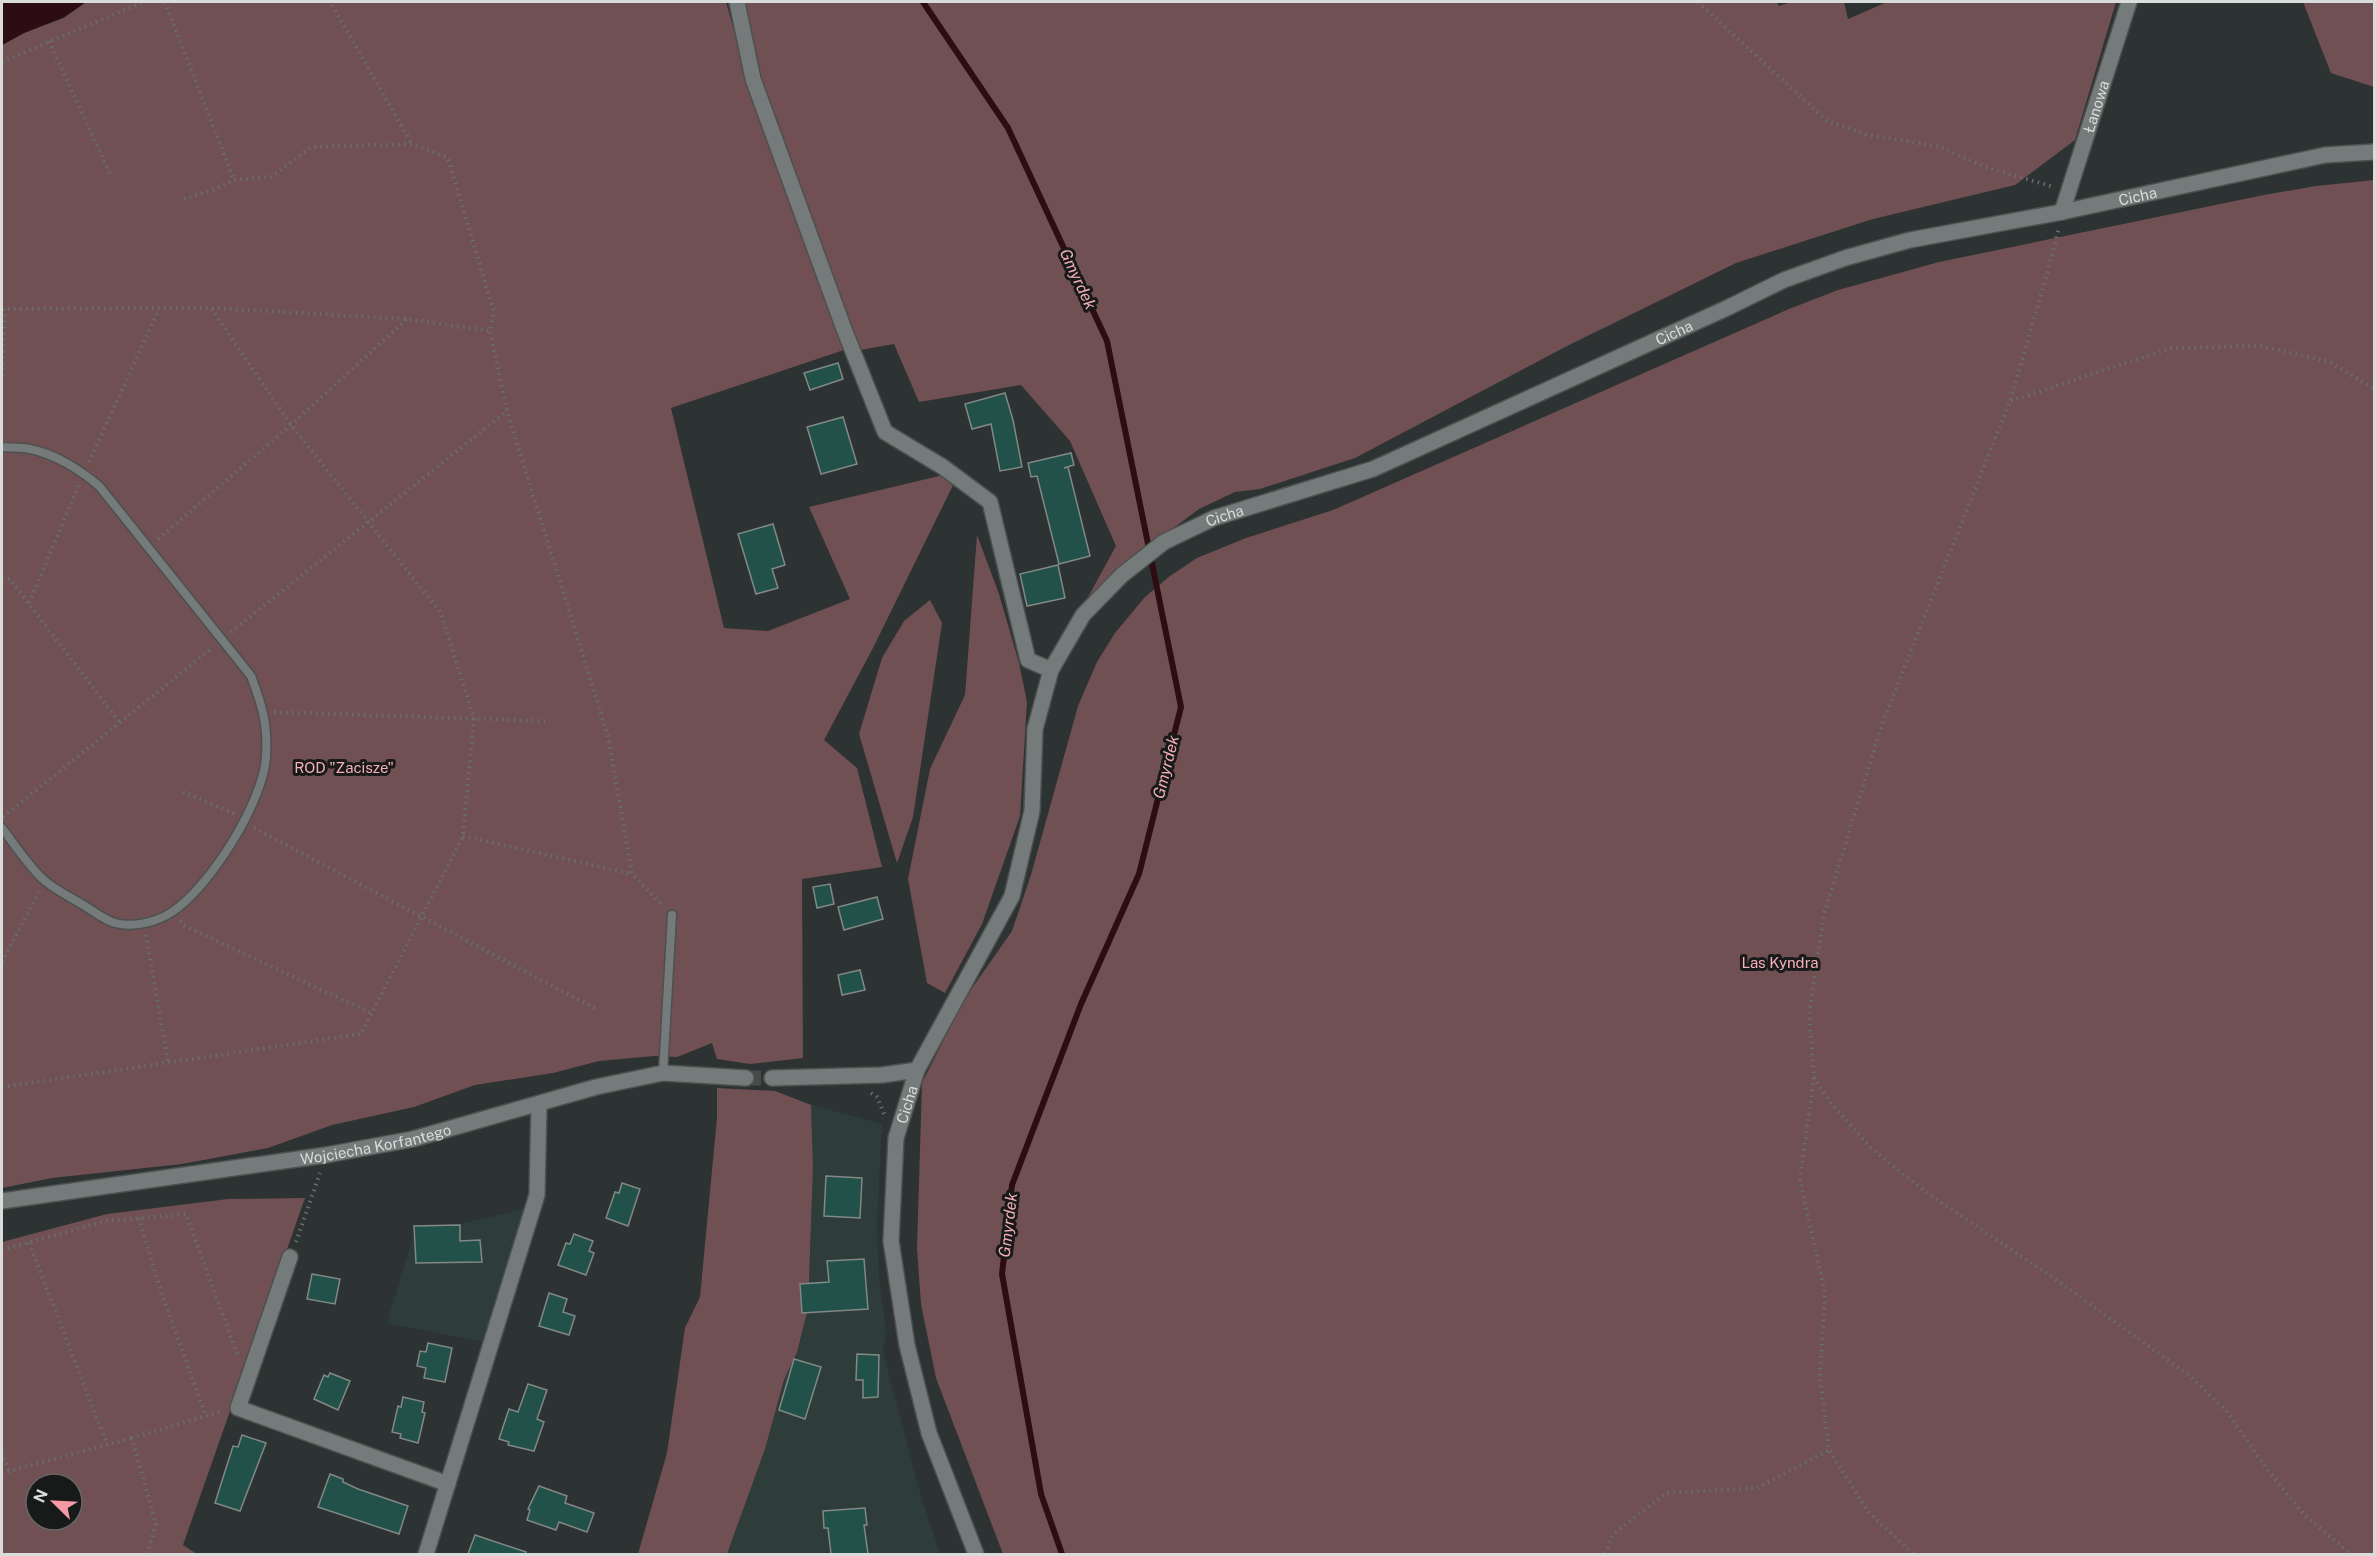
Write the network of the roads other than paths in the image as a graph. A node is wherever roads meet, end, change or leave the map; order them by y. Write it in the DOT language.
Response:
graph roads {
  1 [pos="737,2"];
  2 [pos="2129,2"];
  3 [pos="2374,152"];
  4 [pos="2062,212"];
  5 [pos="2,447"];
  6 [pos="1051,670"];
  7 [pos="2,828"];
  8 [pos="672,915"];
  9 [pos="917,1070"];
  10 [pos="663,1073"];
  11 [pos="746,1078"];
  12 [pos="772,1078"];
  13 [pos="539,1104"];
  14 [pos="2,1202"];
  15 [pos="291,1257"];
  16 [pos="448,1484"];
  17 [pos="426,1554"];
  18 [pos="976,1554"];
  1 -- 6 [label="street"];
  2 -- 4 [label="street, Łanowa"];
  3 -- 4 [label="street, Cicha"];
  4 -- 6 [label="street, Cicha"];
  5 -- 7 [label="lane"];
  6 -- 9 [label="street, Cicha"];
  8 -- 10 [label="lane"];
  9 -- 12 [label="street"];
  9 -- 18 [label="street, Cicha"];
  10 -- 11 [label="street, Wojciecha Korfantego"];
  10 -- 13 [label="street, Wojciecha Korfantego"];
  13 -- 14 [label="street, Wojciecha Korfantego"];
  13 -- 16 [label="street"];
  15 -- 16 [label="street"];
  16 -- 17 [label="street"];
}
